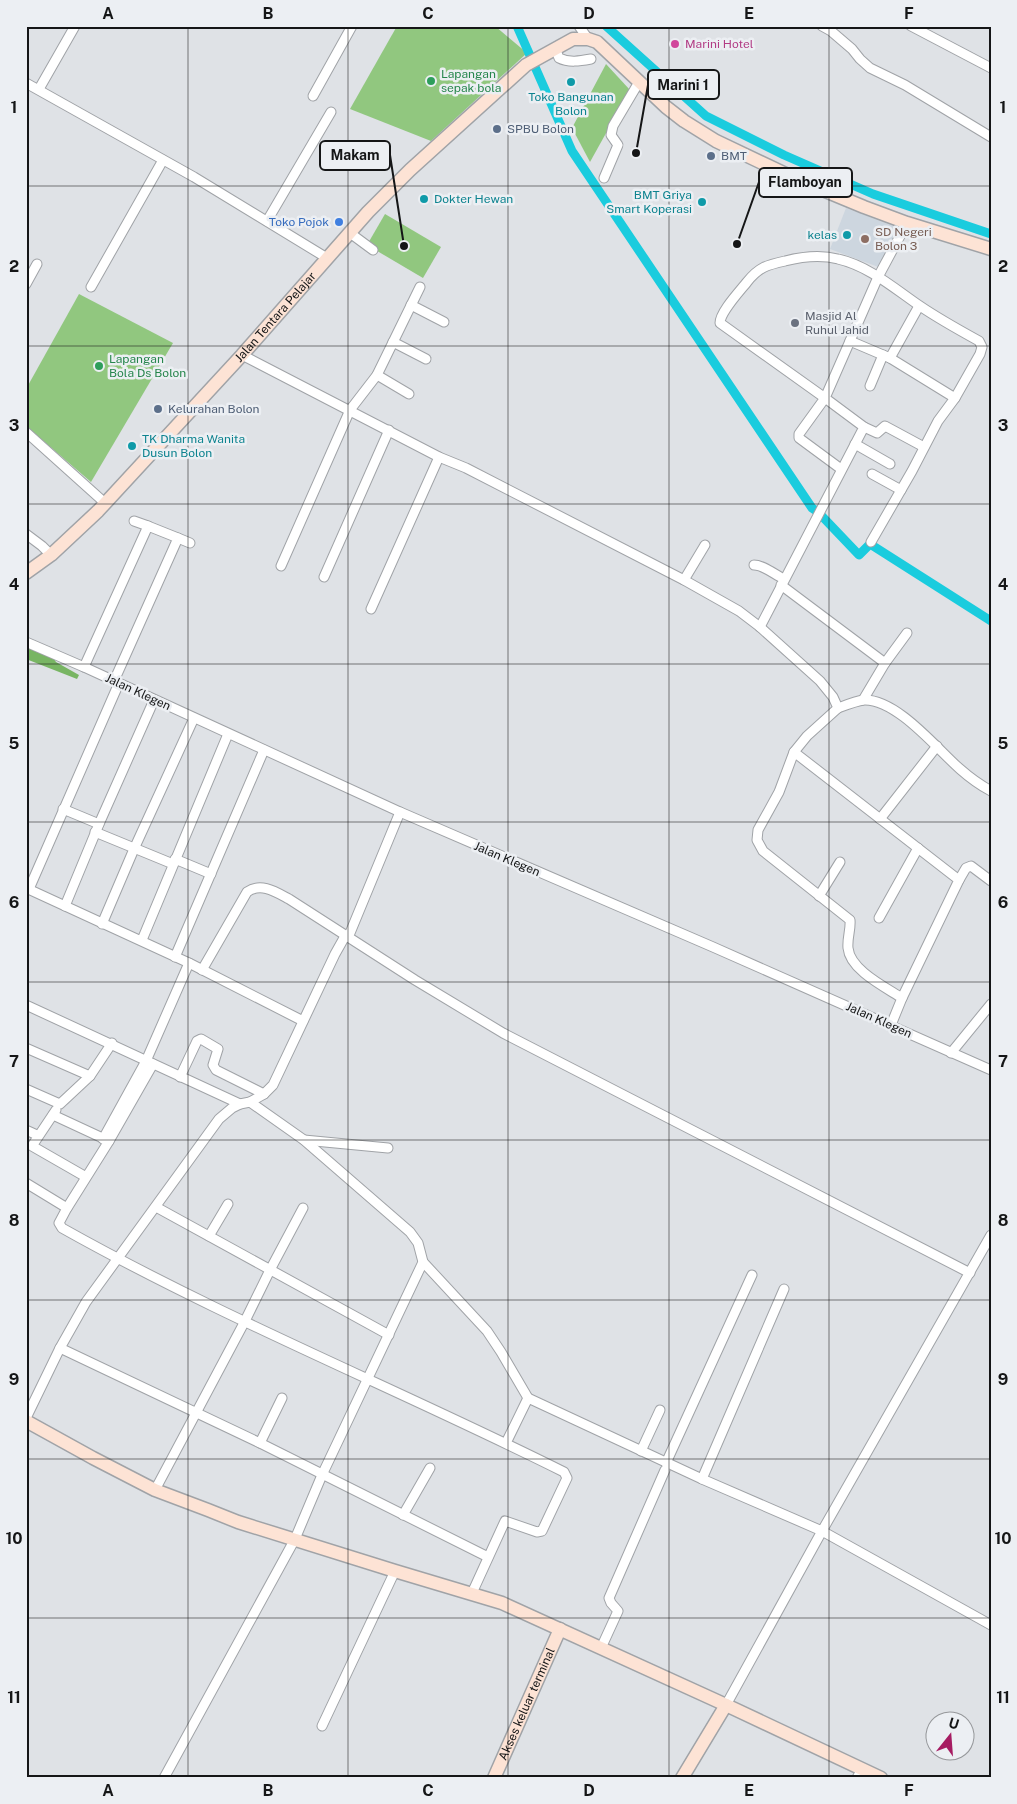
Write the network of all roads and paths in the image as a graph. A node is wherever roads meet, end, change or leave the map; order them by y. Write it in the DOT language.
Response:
graph roads {
  1 [pos="75,26"];
  2 [pos="352,26"];
  3 [pos="579,26"];
  4 [pos="822,26"];
  5 [pos="911,26"];
  6 [pos="588,39"];
  7 [pos="555,48"];
  8 [pos="591,59"];
  9 [pos="991,68"];
  10 [pos="26,82"];
  11 [pos="639,82"];
  12 [pos="39,90"];
  13 [pos="313,96"];
  14 [pos="331,112"];
  15 [pos="991,137"];
  16 [pos="163,160"];
  17 [pos="604,178"];
  18 [pos="267,222"];
  19 [pos="907,224"];
  20 [pos="350,233"];
  21 [pos="991,248"];
  22 [pos="373,250"];
  23 [pos="328,258"];
  24 [pos="37,264"];
  25 [pos="878,277"];
  26 [pos="26,284"];
  27 [pos="91,287"];
  28 [pos="420,287"];
  29 [pos="411,305"];
  30 [pos="919,306"];
  31 [pos="444,322"];
  32 [pos="393,342"];
  33 [pos="850,342"];
  34 [pos="242,354"];
  35 [pos="886,357"];
  36 [pos="426,359"];
  37 [pos="377,375"];
  38 [pos="870,386"];
  39 [pos="409,394"];
  40 [pos="825,398"];
  41 [pos="955,398"];
  42 [pos="350,410"];
  43 [pos="864,426"];
  44 [pos="390,430"];
  45 [pos="26,432"];
  46 [pos="855,444"];
  47 [pos="924,447"];
  48 [pos="439,457"];
  49 [pos="890,464"];
  50 [pos="841,469"];
  51 [pos="872,474"];
  52 [pos="901,490"];
  53 [pos="105,503"];
  54 [pos="134,521"];
  55 [pos="148,526"];
  56 [pos="26,534"];
  57 [pos="178,538"];
  58 [pos="871,542"];
  59 [pos="190,543"];
  60 [pos="705,545"];
  61 [pos="51,555"];
  62 [pos="754,565"];
  63 [pos="281,566"];
  64 [pos="26,573"];
  65 [pos="324,577"];
  66 [pos="684,580"];
  67 [pos="783,582"];
  68 [pos="371,609"];
  69 [pos="760,627"];
  70 [pos="907,633"];
  71 [pos="26,642"];
  72 [pos="884,663"];
  73 [pos="84,667"];
  74 [pos="117,682"];
  75 [pos="154,700"];
  76 [pos="863,700"];
  77 [pos="838,708"];
  78 [pos="194,718"];
  79 [pos="228,734"];
  80 [pos="938,746"];
  81 [pos="264,750"];
  82 [pos="794,752"];
  83 [pos="991,791"];
  84 [pos="63,809"];
  85 [pos="400,812"];
  86 [pos="880,819"];
  87 [pos="97,828"];
  88 [pos="918,848"];
  89 [pos="134,849"];
  90 [pos="174,862"];
  91 [pos="840,862"];
  92 [pos="211,874"];
  93 [pos="959,880"];
  94 [pos="991,881"];
  95 [pos="28,889"];
  96 [pos="820,896"];
  97 [pos="65,906"];
  98 [pos="878,918"];
  99 [pos="102,924"];
  100 [pos="346,936"];
  101 [pos="142,940"];
  102 [pos="175,957"];
  103 [pos="189,963"];
  104 [pos="202,970"];
  105 [pos="902,998"];
  106 [pos="991,1004"];
  107 [pos="26,1005"];
  108 [pos="303,1021"];
  109 [pos="891,1026"];
  110 [pos="112,1043"];
  111 [pos="26,1048"];
  112 [pos="951,1053"];
  113 [pos="150,1062"];
  114 [pos="991,1070"];
  115 [pos="90,1076"];
  116 [pos="180,1077"];
  117 [pos="26,1089"];
  118 [pos="264,1094"];
  119 [pos="245,1103"];
  120 [pos="60,1104"];
  121 [pos="52,1115"];
  122 [pos="26,1130"];
  123 [pos="38,1135"];
  124 [pos="106,1140"];
  125 [pos="304,1140"];
  126 [pos="388,1148"];
  127 [pos="86,1178"];
  128 [pos="26,1183"];
  129 [pos="228,1204"];
  130 [pos="156,1207"];
  131 [pos="67,1208"];
  132 [pos="303,1208"];
  133 [pos="991,1235"];
  134 [pos="209,1236"];
  135 [pos="117,1259"];
  136 [pos="423,1262"];
  137 [pos="270,1270"];
  138 [pos="970,1274"];
  139 [pos="752,1276"];
  140 [pos="784,1288"];
  141 [pos="245,1321"];
  142 [pos="389,1335"];
  143 [pos="60,1348"];
  144 [pos="367,1379"];
  145 [pos="282,1398"];
  146 [pos="528,1398"];
  147 [pos="660,1410"];
  148 [pos="196,1412"];
  149 [pos="26,1419"];
  150 [pos="506,1442"];
  151 [pos="260,1443"];
  152 [pos="642,1451"];
  153 [pos="666,1466"];
  154 [pos="430,1468"];
  155 [pos="322,1475"];
  156 [pos="702,1479"];
  157 [pos="155,1490"];
  158 [pos="403,1515"];
  159 [pos="822,1531"];
  160 [pos="295,1539"];
  161 [pos="488,1557"];
  162 [pos="395,1571"];
  163 [pos="472,1593"];
  164 [pos="991,1625"];
  165 [pos="560,1629"];
  166 [pos="601,1648"];
  167 [pos="726,1705"];
  168 [pos="322,1726"];
  169 [pos="860,1773"];
  170 [pos="164,1778"];
  171 [pos="494,1778"];
  172 [pos="682,1778"];
  173 [pos="881,1778"];
  1 -- 12 [label="street"];
  2 -- 13 [label="street"];
  3 -- 6 [label="street"];
  4 -- 15 [label="street"];
  5 -- 9 [label="street"];
  6 -- 7 [label="main road"];
  6 -- 11 [label="main road"];
  7 -- 8 [label="street"];
  7 -- 20 [label="main road, Jalan Tentara Pelajar"];
  10 -- 12 [label="street"];
  11 -- 17 [label="street"];
  11 -- 19 [label="main road"];
  12 -- 16 [label="street"];
  14 -- 18 [label="street"];
  16 -- 18 [label="street"];
  16 -- 27 [label="street"];
  18 -- 23 [label="street"];
  19 -- 21 [label="main road"];
  19 -- 25 [label="street"];
  20 -- 22 [label="street"];
  20 -- 23 [label="main road, Jalan Tentara Pelajar"];
  23 -- 34 [label="main road, Jalan Tentara Pelajar"];
  24 -- 26 [label="street"];
  25 -- 30 [label="street"];
  25 -- 33 [label="street"];
  25 -- 40 [label="street"];
  28 -- 29 [label="street"];
  29 -- 31 [label="street"];
  29 -- 32 [label="street"];
  30 -- 35 [label="street"];
  30 -- 41 [label="street"];
  32 -- 36 [label="street"];
  32 -- 37 [label="street"];
  33 -- 35 [label="street"];
  33 -- 40 [label="street"];
  34 -- 42 [label="street"];
  34 -- 53 [label="main road, Jalan Tentara Pelajar"];
  35 -- 38 [label="street"];
  35 -- 41 [label="street"];
  37 -- 39 [label="street"];
  37 -- 42 [label="street"];
  40 -- 43 [label="street"];
  40 -- 50 [label="street"];
  41 -- 47 [label="street"];
  42 -- 44 [label="street"];
  42 -- 63 [label="street"];
  43 -- 46 [label="street"];
  43 -- 47 [label="street"];
  44 -- 48 [label="street"];
  44 -- 65 [label="street"];
  45 -- 53 [label="street"];
  46 -- 49 [label="street"];
  46 -- 50 [label="street"];
  47 -- 52 [label="street"];
  48 -- 66 [label="street"];
  48 -- 68 [label="street"];
  50 -- 67 [label="street"];
  51 -- 52 [label="street"];
  52 -- 58 [label="street"];
  53 -- 61 [label="main road, Jalan Tentara Pelajar"];
  54 -- 55 [label="street"];
  55 -- 57 [label="street"];
  55 -- 73 [label="street"];
  56 -- 61 [label="street"];
  57 -- 59 [label="street"];
  57 -- 74 [label="street"];
  60 -- 66 [label="street"];
  61 -- 64 [label="main road, Jalan Tentara Pelajar"];
  62 -- 67 [label="street"];
  66 -- 69 [label="street"];
  67 -- 69 [label="street"];
  67 -- 72 [label="street"];
  69 -- 77 [label="street"];
  70 -- 72 [label="street"];
  71 -- 73 [label="street, Jalan Klegen"];
  72 -- 76 [label="street"];
  73 -- 74 [label="street, Jalan Klegen"];
  74 -- 75 [label="street, Jalan Klegen"];
  74 -- 84 [label="street"];
  75 -- 78 [label="street, Jalan Klegen"];
  75 -- 87 [label="street"];
  76 -- 77 [label="street"];
  76 -- 80 [label="street"];
  77 -- 82 [label="street"];
  78 -- 79 [label="street, Jalan Klegen"];
  78 -- 89 [label="street"];
  79 -- 81 [label="street, Jalan Klegen"];
  79 -- 90 [label="street"];
  80 -- 83 [label="street"];
  80 -- 86 [label="street"];
  81 -- 85 [label="street, Jalan Klegen"];
  81 -- 92 [label="street"];
  82 -- 86 [label="street"];
  82 -- 96 [label="street"];
  84 -- 87 [label="street"];
  84 -- 95 [label="street"];
  85 -- 100 [label="street"];
  85 -- 109 [label="street, Jalan Klegen"];
  86 -- 88 [label="street"];
  87 -- 89 [label="street"];
  87 -- 97 [label="street"];
  88 -- 93 [label="street"];
  88 -- 98 [label="street"];
  89 -- 90 [label="street"];
  89 -- 99 [label="street"];
  90 -- 92 [label="street"];
  90 -- 101 [label="street"];
  91 -- 96 [label="street"];
  92 -- 102 [label="street"];
  93 -- 94 [label="street"];
  93 -- 105 [label="street"];
  95 -- 97 [label="street"];
  96 -- 105 [label="street"];
  97 -- 99 [label="street"];
  99 -- 101 [label="street"];
  100 -- 104 [label="street"];
  100 -- 108 [label="street"];
  100 -- 138 [label="street"];
  101 -- 102 [label="street"];
  102 -- 103 [label="street"];
  103 -- 104 [label="street"];
  103 -- 113 [label="street"];
  104 -- 108 [label="street"];
  105 -- 109 [label="street"];
  106 -- 112 [label="street"];
  107 -- 110 [label="street"];
  108 -- 118 [label="street"];
  109 -- 112 [label="street, Jalan Klegen"];
  110 -- 113 [label="street"];
  110 -- 115 [label="street"];
  111 -- 115 [label="street"];
  112 -- 114 [label="street, Jalan Klegen"];
  113 -- 116 [label="street"];
  113 -- 124 [label="street"];
  115 -- 120 [label="street"];
  116 -- 118 [label="street"];
  116 -- 119 [label="street"];
  117 -- 120 [label="street"];
  118 -- 119 [label="street"];
  119 -- 125 [label="street"];
  119 -- 130 [label="street"];
  120 -- 121 [label="street"];
  121 -- 123 [label="street"];
  121 -- 124 [label="street"];
  122 -- 123 [label="street"];
  123 -- 127 [label="street"];
  124 -- 127 [label="street"];
  125 -- 126 [label="street"];
  125 -- 136 [label="street"];
  127 -- 131 [label="street"];
  128 -- 131 [label="street"];
  129 -- 134 [label="street"];
  130 -- 134 [label="street"];
  130 -- 135 [label="street"];
  131 -- 135 [label="street"];
  132 -- 137 [label="street"];
  133 -- 138 [label="street"];
  134 -- 137 [label="street"];
  135 -- 141 [label="street"];
  135 -- 143 [label="street"];
  136 -- 142 [label="street"];
  136 -- 146 [label="street"];
  137 -- 141 [label="street"];
  137 -- 142 [label="street"];
  138 -- 159 [label="street"];
  139 -- 153 [label="street"];
  140 -- 156 [label="street"];
  141 -- 144 [label="street"];
  141 -- 148 [label="street"];
  142 -- 144 [label="street"];
  143 -- 148 [label="street"];
  143 -- 149 [label="street"];
  144 -- 150 [label="street"];
  144 -- 155 [label="street"];
  145 -- 151 [label="street"];
  146 -- 150 [label="street"];
  146 -- 152 [label="street"];
  147 -- 152 [label="street"];
  148 -- 151 [label="street"];
  148 -- 157 [label="street"];
  149 -- 157 [label="main road"];
  150 -- 161 [label="street"];
  151 -- 155 [label="street"];
  152 -- 153 [label="street"];
  153 -- 156 [label="street"];
  153 -- 166 [label="street"];
  154 -- 158 [label="street"];
  155 -- 158 [label="street"];
  155 -- 160 [label="street"];
  156 -- 159 [label="street"];
  157 -- 160 [label="main road"];
  158 -- 161 [label="street"];
  159 -- 164 [label="street"];
  159 -- 167 [label="street"];
  160 -- 162 [label="main road"];
  160 -- 170 [label="street"];
  161 -- 163 [label="street"];
  162 -- 163 [label="main road"];
  162 -- 168 [label="street"];
  163 -- 165 [label="main road"];
  165 -- 166 [label="main road"];
  165 -- 171 [label="main road, Akses keluar terminal"];
  166 -- 167 [label="main road"];
  167 -- 169 [label="main road"];
  167 -- 172 [label="main road"];
  169 -- 173 [label="main road"];
}
